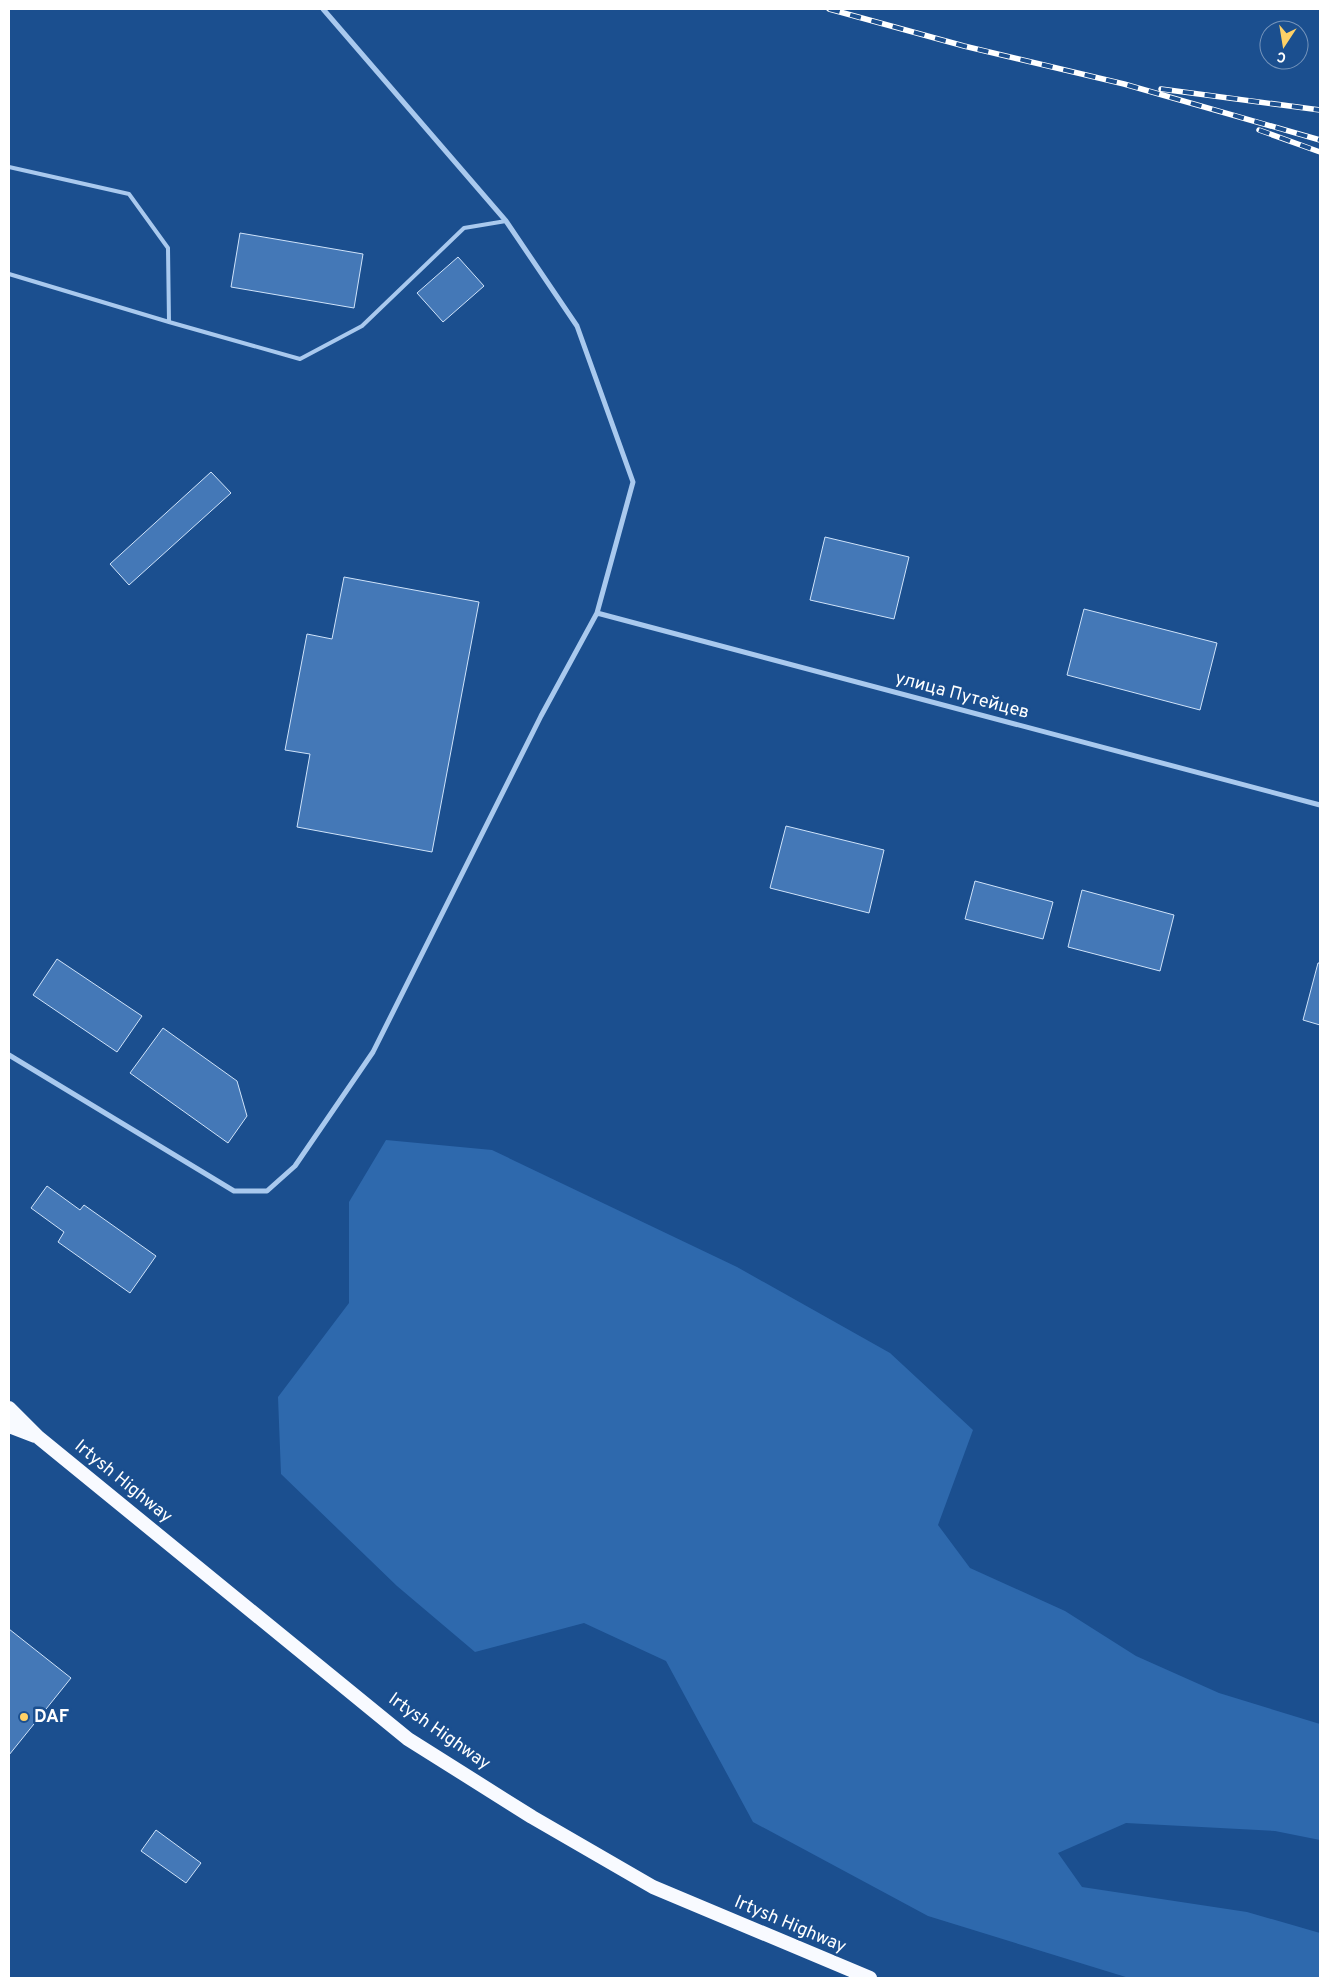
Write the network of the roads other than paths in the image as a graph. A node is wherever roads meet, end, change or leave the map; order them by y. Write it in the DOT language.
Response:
graph roads {
  1 [pos="323,9"];
  2 [pos="9,167"];
  3 [pos="506,221"];
  4 [pos="9,274"];
  5 [pos="169,322"];
  6 [pos="597,613"];
  7 [pos="1320,805"];
  8 [pos="9,1055"];
  9 [pos="9,1408"];
  10 [pos="9,1426"];
  11 [pos="38,1437"];
  12 [pos="870,1978"];
  1 -- 3 [label="street"];
  2 -- 5 [label="lane"];
  3 -- 5 [label="lane"];
  3 -- 6 [label="street"];
  4 -- 5 [label="lane"];
  6 -- 7 [label="street, улица Путейцев"];
  6 -- 8 [label="street"];
  9 -- 11 [label="highway"];
  10 -- 11 [label="highway"];
  11 -- 12 [label="highway, Irtysh Highway"];
}
